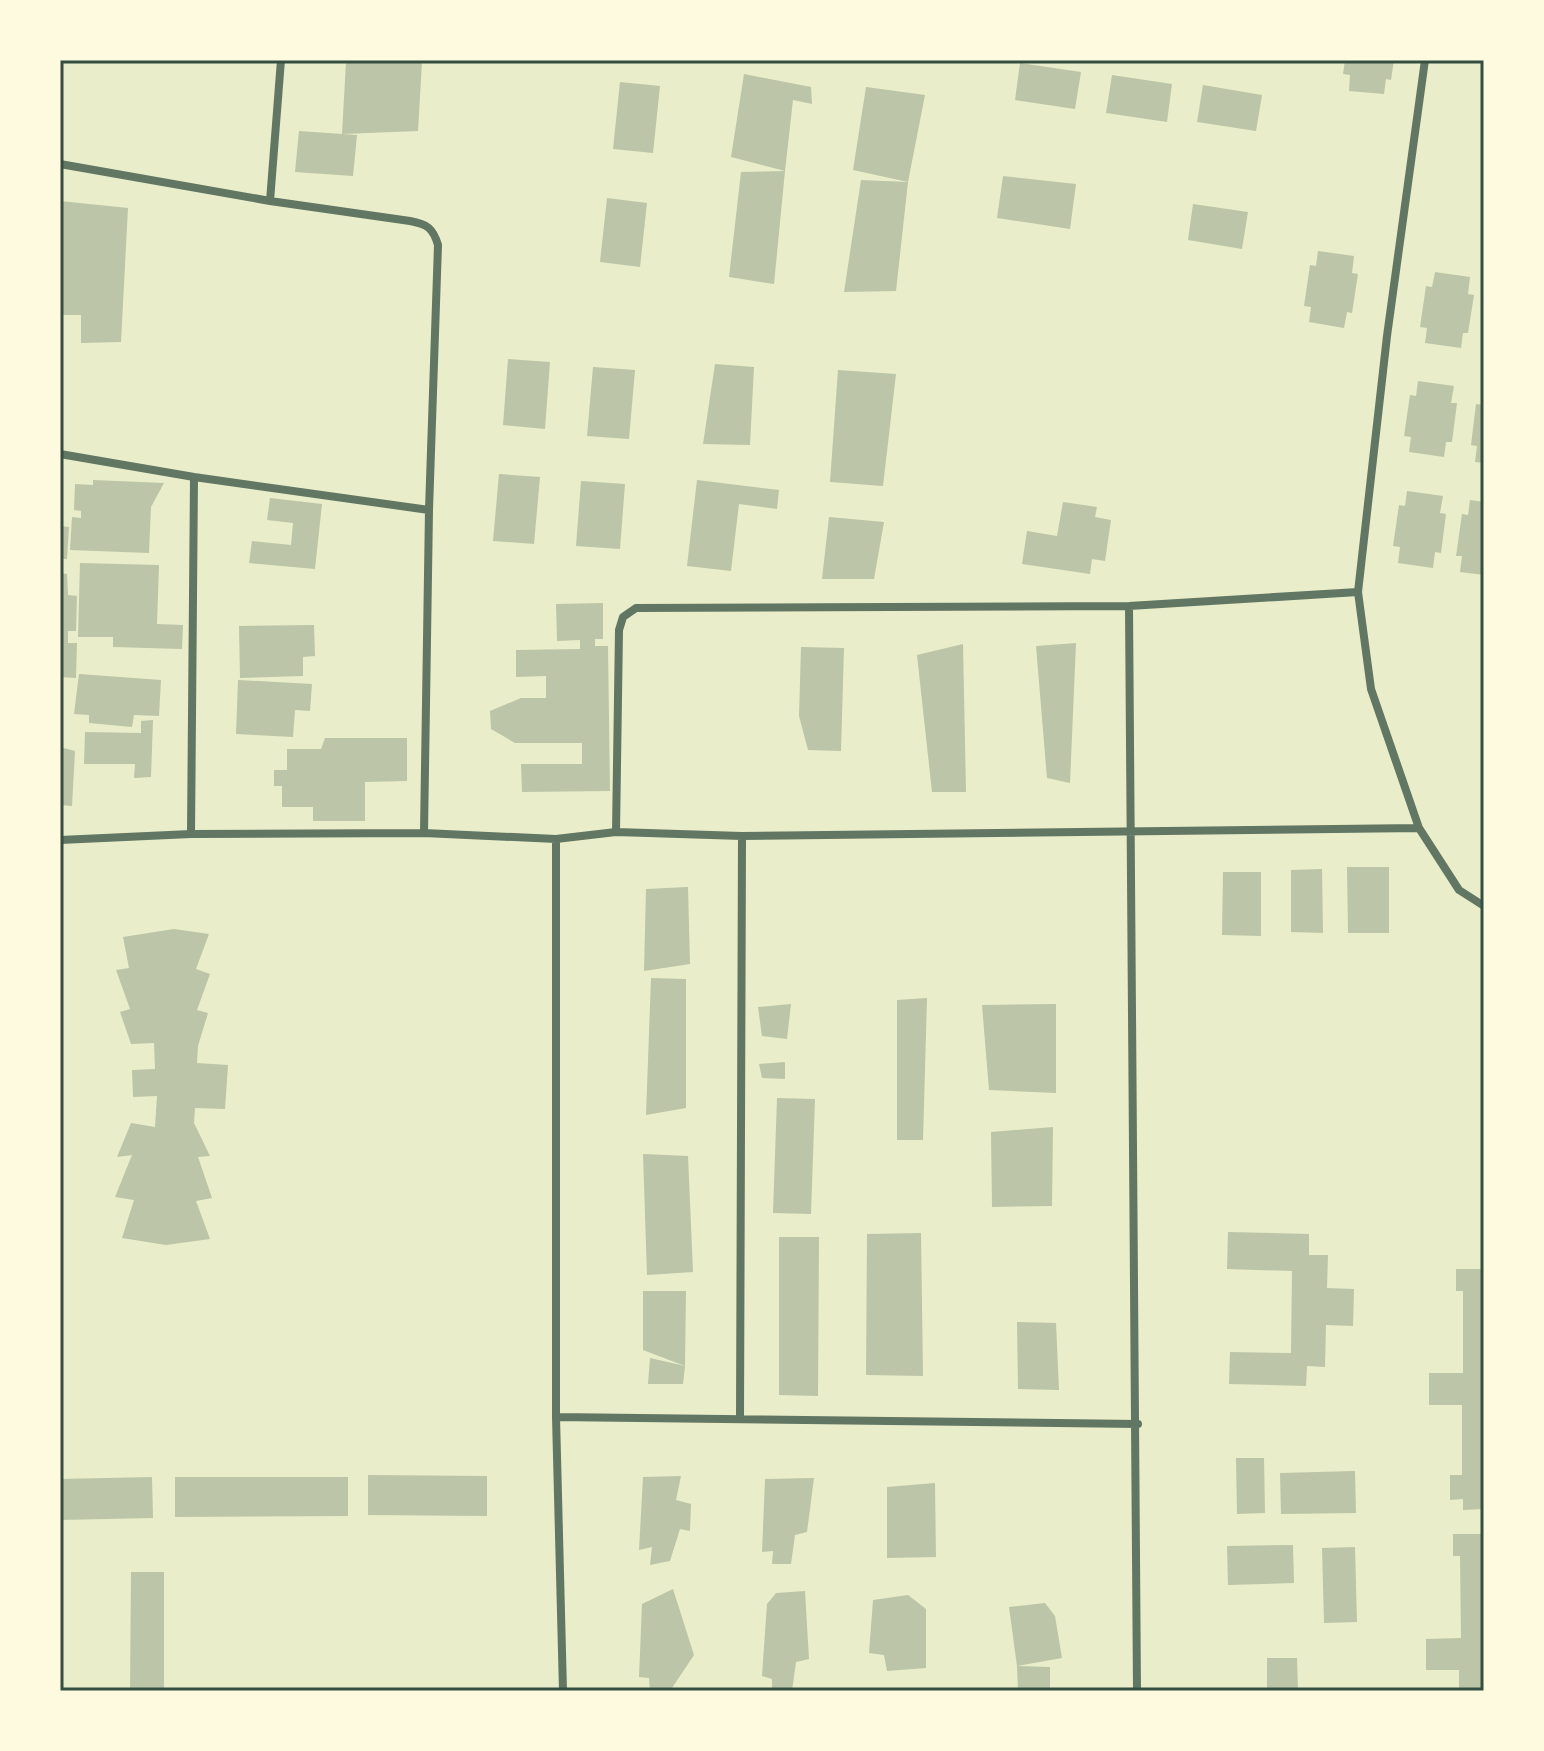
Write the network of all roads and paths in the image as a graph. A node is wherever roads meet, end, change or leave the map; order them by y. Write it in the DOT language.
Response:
graph roads {
  1 [pos="281,60"];
  2 [pos="1425,60"];
  3 [pos="60,164"];
  4 [pos="270,201"];
  5 [pos="60,454"];
  6 [pos="194,477"];
  7 [pos="429,510"];
  8 [pos="1358,592"];
  9 [pos="1129,606"];
  10 [pos="1419,828"];
  11 [pos="616,832"];
  12 [pos="424,833"];
  13 [pos="1130,833"];
  14 [pos="191,834"];
  15 [pos="742,836"];
  16 [pos="556,839"];
  17 [pos="60,840"];
  18 [pos="1484,906"];
  19 [pos="556,1417"];
  20 [pos="740,1419"];
  21 [pos="1138,1424"];
  22 [pos="563,1691"];
  23 [pos="1137,1691"];
  1 -- 4 [label="street"];
  2 -- 8 [label="street"];
  3 -- 4 [label="street"];
  4 -- 7 [label="street"];
  5 -- 6 [label="street"];
  6 -- 7 [label="street"];
  6 -- 14 [label="street"];
  7 -- 12 [label="street"];
  8 -- 9 [label="street"];
  8 -- 10 [label="street"];
  9 -- 11 [label="street"];
  9 -- 13 [label="street"];
  10 -- 13 [label="street"];
  10 -- 18 [label="street"];
  11 -- 15 [label="street"];
  11 -- 16 [label="street"];
  12 -- 14 [label="street"];
  12 -- 16 [label="street"];
  13 -- 15 [label="street"];
  13 -- 21 [label="street"];
  14 -- 17 [label="street"];
  15 -- 20 [label="street"];
  16 -- 19 [label="street"];
  19 -- 20 [label="street"];
  19 -- 22 [label="street"];
  20 -- 21 [label="street"];
  21 -- 23 [label="street"];
}
